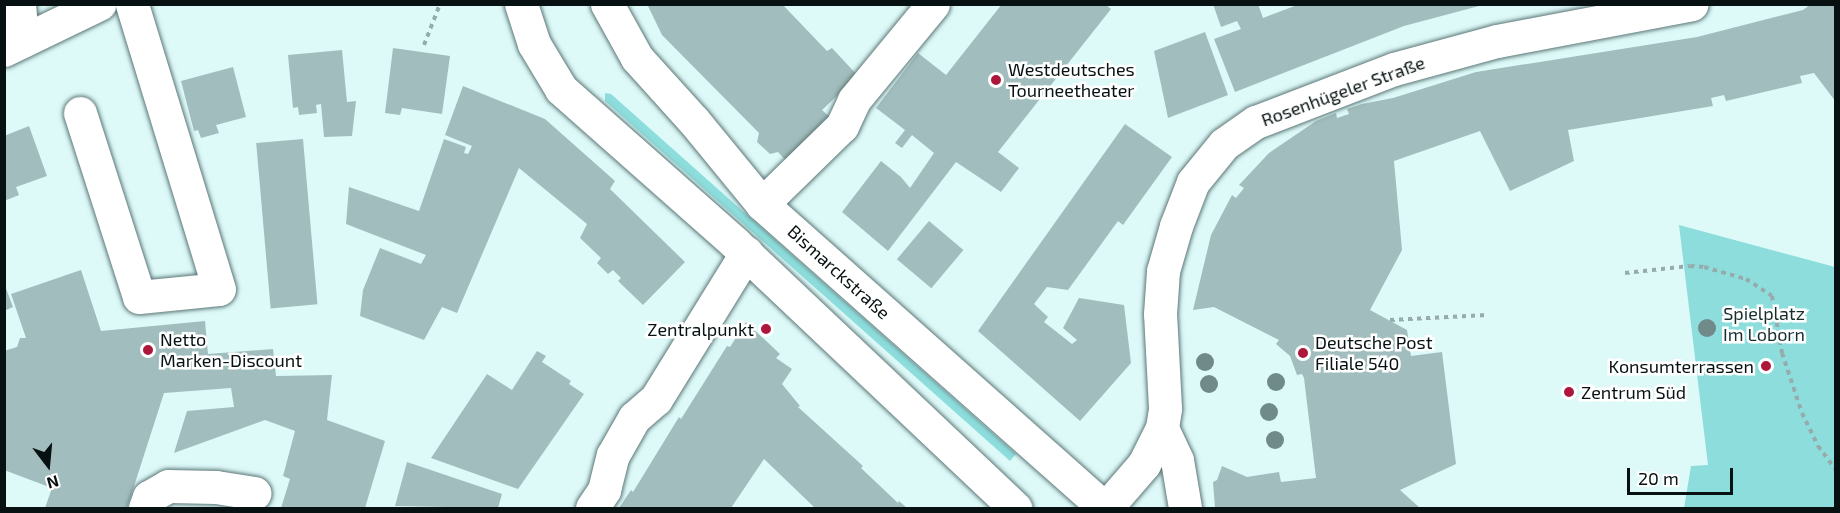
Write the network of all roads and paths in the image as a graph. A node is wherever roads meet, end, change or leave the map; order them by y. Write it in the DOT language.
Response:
graph roads {
  1 [pos="19,4"];
  2 [pos="99,4"];
  3 [pos="132,4"];
  4 [pos="440,4"];
  5 [pos="521,4"];
  6 [pos="607,4"];
  7 [pos="933,4"];
  8 [pos="1692,4"];
  9 [pos="424,45"];
  10 [pos="13,46"];
  11 [pos="80,112"];
  12 [pos="762,204"];
  13 [pos="746,253"];
  14 [pos="1625,273"];
  15 [pos="1487,315"];
  16 [pos="1390,320"];
  17 [pos="1162,428"];
  18 [pos="1836,470"];
  19 [pos="255,493"];
  20 [pos="145,508"];
  21 [pos="592,508"];
  22 [pos="1015,508"];
  23 [pos="1106,508"];
  24 [pos="1185,508"];
  1 -- 10 [label="main road"];
  2 -- 10 [label="main road"];
  3 -- 11 [label="main road"];
  4 -- 9 [label="path"];
  5 -- 13 [label="main road"];
  6 -- 12 [label="main road, Bismarckstraße"];
  7 -- 12 [label="main road"];
  8 -- 17 [label="main road, Rosenhügeler Straße"];
  12 -- 23 [label="main road, Bismarckstraße"];
  13 -- 21 [label="main road"];
  13 -- 22 [label="main road"];
  14 -- 18 [label="path"];
  15 -- 16 [label="path"];
  17 -- 23 [label="main road, Rosenhügeler Straße"];
  17 -- 24 [label="main road, Rosenhügeler Straße"];
  19 -- 20 [label="main road"];
}
